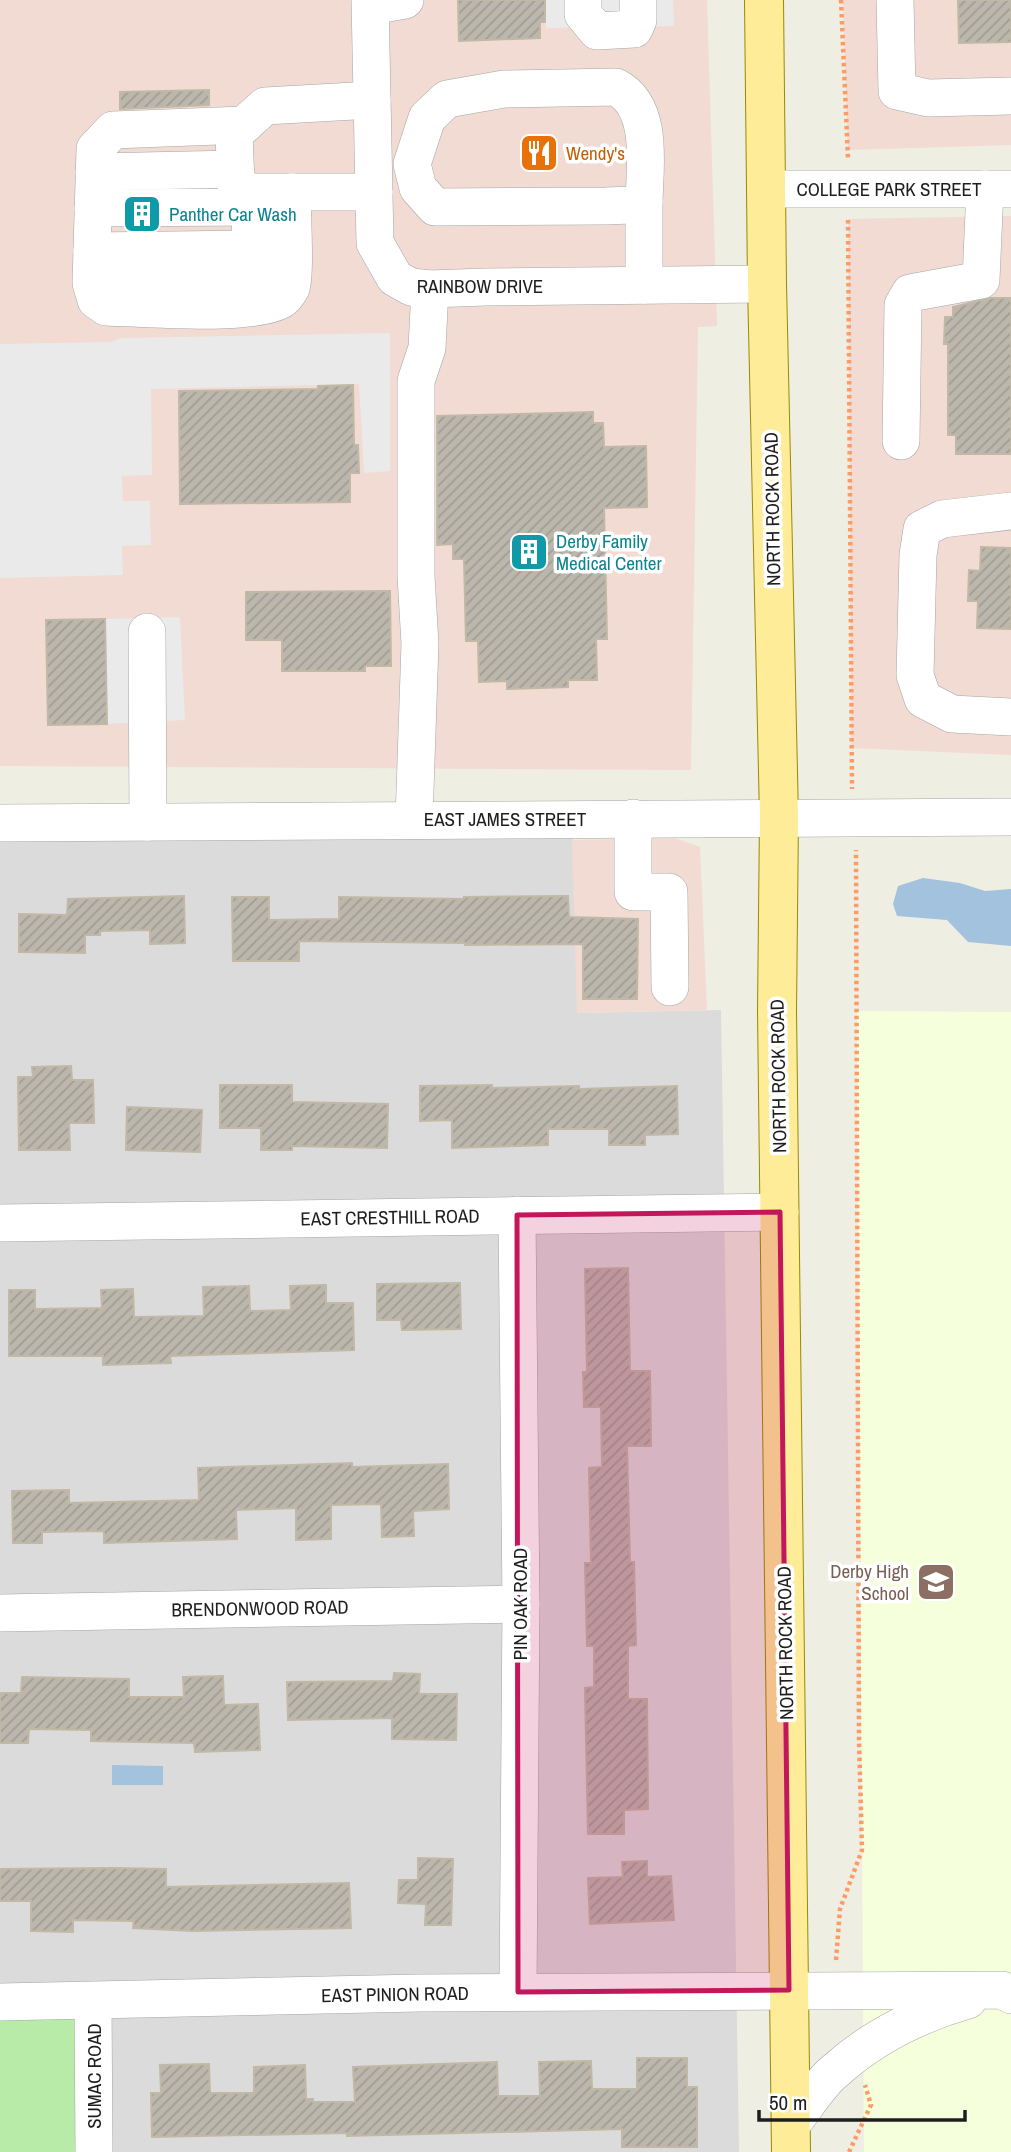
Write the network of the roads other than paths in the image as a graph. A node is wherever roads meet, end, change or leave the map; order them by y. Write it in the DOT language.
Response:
graph roads {
  1 [pos="583,0"];
  2 [pos="638,0"];
  3 [pos="764,0"];
  4 [pos="895,0"];
  5 [pos="382,2"];
  6 [pos="1011,96"];
  7 [pos="372,100"];
  8 [pos="244,125"];
  9 [pos="412,164"];
  10 [pos="373,178"];
  11 [pos="766,189"];
  12 [pos="998,189"];
  13 [pos="255,194"];
  14 [pos="645,201"];
  15 [pos="93,221"];
  16 [pos="996,281"];
  17 [pos="767,284"];
  18 [pos="644,285"];
  19 [pos="430,289"];
  20 [pos="901,441"];
  21 [pos="1011,510"];
  22 [pos="147,632"];
  23 [pos="1011,717"];
  24 [pos="779,817"];
  25 [pos="1011,817"];
  26 [pos="633,818"];
  27 [pos="414,820"];
  28 [pos="148,822"];
  29 [pos="0,823"];
  30 [pos="670,987"];
  31 [pos="780,1212"];
  32 [pos="517,1215"];
  33 [pos="0,1223"];
  34 [pos="521,1604"];
  35 [pos="0,1613"];
  36 [pos="1009,1988"];
  37 [pos="789,1990"];
  38 [pos="518,1992"];
  39 [pos="93,2000"];
  40 [pos="0,2002"];
  41 [pos="791,2139"];
  42 [pos="94,2152"];
  1 -- 2 [label="street"];
  3 -- 11 [label="main road, NORTH ROCK ROAD"];
  4 -- 6 [label="street"];
  5 -- 7 [label="street, RAINBOW DRIVE"];
  7 -- 8 [label="street"];
  7 -- 10 [label="street, RAINBOW DRIVE"];
  8 -- 13 [label="street"];
  8 -- 15 [label="street"];
  9 -- 10 [label="street"];
  9 -- 14 [label="street"];
  9 -- 14 [label="street"];
  10 -- 13 [label="street"];
  10 -- 19 [label="street, RAINBOW DRIVE"];
  11 -- 12 [label="street, COLLEGE PARK STREET"];
  11 -- 17 [label="main road, NORTH ROCK ROAD"];
  12 -- 16 [label="street"];
  13 -- 15 [label="street"];
  13 -- 15 [label="street"];
  13 -- 15 [label="street"];
  14 -- 18 [label="street"];
  16 -- 20 [label="street"];
  17 -- 18 [label="street, RAINBOW DRIVE"];
  17 -- 24 [label="main road, NORTH ROCK ROAD"];
  18 -- 19 [label="street, RAINBOW DRIVE"];
  19 -- 27 [label="street"];
  21 -- 23 [label="street"];
  22 -- 28 [label="street"];
  24 -- 25 [label="street, EAST JAMES STREET"];
  24 -- 26 [label="street, EAST JAMES STREET"];
  24 -- 31 [label="main road, NORTH ROCK ROAD"];
  26 -- 27 [label="street, EAST JAMES STREET"];
  26 -- 30 [label="street"];
  27 -- 28 [label="street, EAST JAMES STREET"];
  28 -- 29 [label="street, EAST JAMES STREET"];
  31 -- 32 [label="street, EAST CRESTHILL ROAD"];
  31 -- 37 [label="main road, NORTH ROCK ROAD"];
  32 -- 33 [label="street, EAST CRESTHILL ROAD"];
  32 -- 34 [label="street, PIN OAK ROAD"];
  34 -- 35 [label="street, BRENDONWOOD ROAD"];
  34 -- 38 [label="street, PIN OAK ROAD"];
  36 -- 37 [label="street, EAST PINION ROAD"];
  36 -- 41 [label="street"];
  37 -- 38 [label="street, EAST PINION ROAD"];
  37 -- 41 [label="main road, NORTH ROCK ROAD"];
  38 -- 39 [label="street, EAST PINION ROAD"];
  39 -- 40 [label="street, EAST PINION ROAD"];
  39 -- 42 [label="street, SUMAC ROAD"];
}
